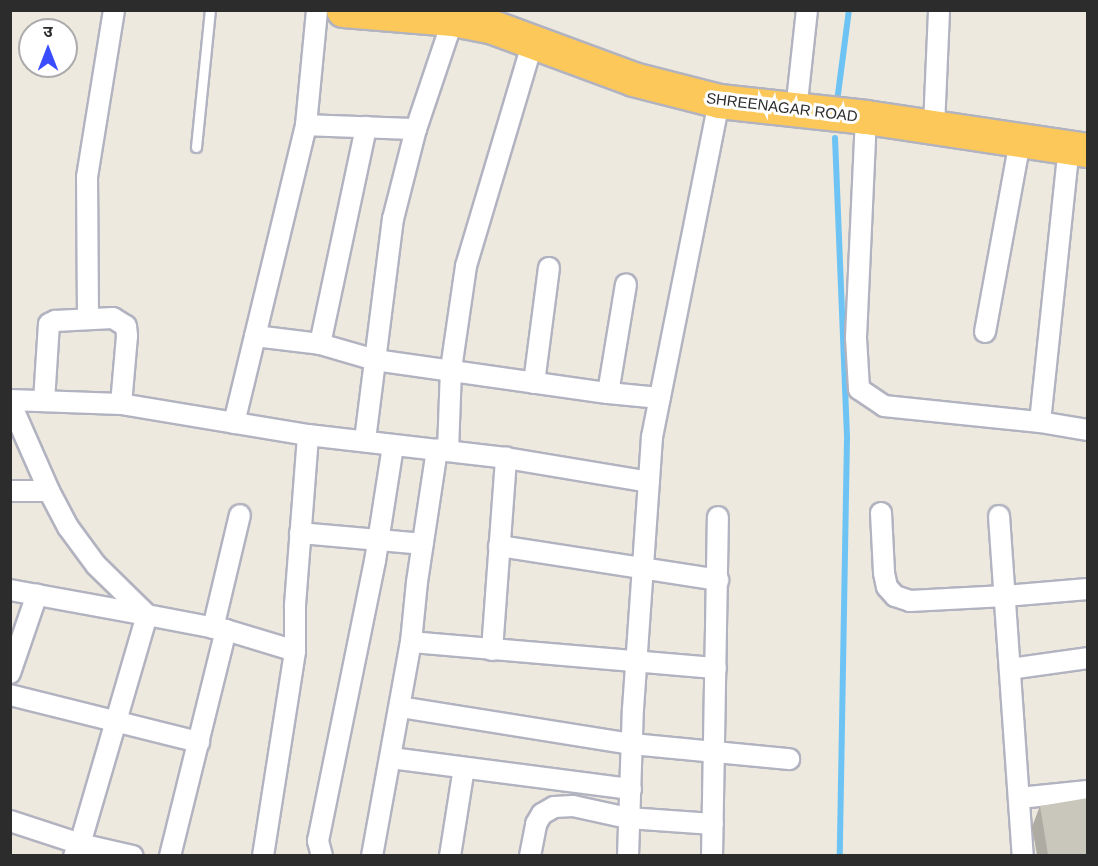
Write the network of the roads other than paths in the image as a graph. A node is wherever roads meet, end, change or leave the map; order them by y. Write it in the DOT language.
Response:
graph roads {
  1 [pos="114,10"];
  2 [pos="210,10"];
  3 [pos="317,10"];
  4 [pos="343,10"];
  5 [pos="807,10"];
  6 [pos="939,10"];
  7 [pos="453,19"];
  8 [pos="533,41"];
  9 [pos="719,101"];
  10 [pos="796,111"];
  11 [pos="866,117"];
  12 [pos="306,125"];
  13 [pos="934,126"];
  14 [pos="366,127"];
  15 [pos="416,129"];
  16 [pos="1020,142"];
  17 [pos="196,147"];
  18 [pos="1078,149"];
  19 [pos="549,267"];
  20 [pos="626,284"];
  21 [pos="88,318"];
  22 [pos="985,332"];
  23 [pos="255,336"];
  24 [pos="320,344"];
  25 [pos="375,360"];
  26 [pos="451,369"];
  27 [pos="534,383"];
  28 [pos="608,393"];
  29 [pos="660,398"];
  30 [pos="10,401"];
  31 [pos="44,401"];
  32 [pos="121,404"];
  33 [pos="1040,422"];
  34 [pos="234,423"];
  35 [pos="1088,430"];
  36 [pos="308,435"];
  37 [pos="365,440"];
  38 [pos="20,442"];
  39 [pos="393,446"];
  40 [pos="442,450"];
  41 [pos="506,458"];
  42 [pos="649,482"];
  43 [pos="10,491"];
  44 [pos="49,491"];
  45 [pos="880,513"];
  46 [pos="240,515"];
  47 [pos="999,516"];
  48 [pos="718,517"];
  49 [pos="300,532"];
  50 [pos="378,539"];
  51 [pos="423,544"];
  52 [pos="499,546"];
  53 [pos="643,568"];
  54 [pos="718,580"];
  55 [pos="1088,589"];
  56 [pos="10,590"];
  57 [pos="37,594"];
  58 [pos="1005,596"];
  59 [pos="147,615"];
  60 [pos="219,629"];
  61 [pos="411,642"];
  62 [pos="492,650"];
  63 [pos="295,651"];
  64 [pos="1088,658"];
  65 [pos="636,660"];
  66 [pos="716,668"];
  67 [pos="1010,669"];
  68 [pos="10,673"];
  69 [pos="10,695"];
  70 [pos="400,707"];
  71 [pos="116,721"];
  72 [pos="199,742"];
  73 [pos="632,744"];
  74 [pos="715,752"];
  75 [pos="391,758"];
  76 [pos="789,759"];
  77 [pos="464,768"];
  78 [pos="631,789"];
  79 [pos="1088,791"];
  80 [pos="1019,798"];
  81 [pos="628,818"];
  82 [pos="10,821"];
  83 [pos="713,824"];
  84 [pos="77,849"];
  85 [pos="133,855"];
  86 [pos="170,855"];
  87 [pos="263,855"];
  88 [pos="322,855"];
  89 [pos="372,855"];
  90 [pos="450,855"];
  91 [pos="530,855"];
  92 [pos="628,855"];
  93 [pos="712,855"];
  94 [pos="1023,855"];
  1 -- 21 [label="street"];
  2 -- 17 [label="lane"];
  3 -- 12 [label="street"];
  4 -- 7 [label="highway, SHREENAGAR ROAD"];
  5 -- 10 [label="street"];
  6 -- 13 [label="street"];
  7 -- 8 [label="highway, SHREENAGAR ROAD"];
  7 -- 15 [label="street"];
  8 -- 9 [label="highway, SHREENAGAR ROAD"];
  8 -- 26 [label="street"];
  9 -- 10 [label="highway, SHREENAGAR ROAD"];
  9 -- 29 [label="street"];
  10 -- 11 [label="highway, SHREENAGAR ROAD"];
  11 -- 13 [label="highway, SHREENAGAR ROAD"];
  11 -- 33 [label="street"];
  12 -- 14 [label="street"];
  12 -- 23 [label="street"];
  13 -- 16 [label="highway, SHREENAGAR ROAD"];
  14 -- 15 [label="street"];
  14 -- 24 [label="street"];
  15 -- 25 [label="street"];
  16 -- 18 [label="highway, SHREENAGAR ROAD"];
  16 -- 22 [label="street"];
  18 -- 33 [label="street"];
  19 -- 27 [label="street"];
  20 -- 28 [label="street"];
  21 -- 31 [label="street"];
  21 -- 32 [label="street"];
  23 -- 24 [label="street"];
  23 -- 34 [label="street"];
  24 -- 25 [label="street"];
  25 -- 26 [label="street"];
  25 -- 37 [label="street"];
  26 -- 27 [label="street"];
  26 -- 40 [label="street"];
  27 -- 28 [label="street"];
  28 -- 29 [label="street"];
  29 -- 42 [label="street"];
  30 -- 31 [label="street"];
  30 -- 38 [label="street"];
  31 -- 32 [label="street"];
  32 -- 34 [label="street"];
  33 -- 35 [label="street"];
  34 -- 36 [label="street"];
  36 -- 37 [label="street"];
  36 -- 49 [label="street"];
  37 -- 39 [label="street"];
  38 -- 44 [label="street"];
  39 -- 40 [label="street"];
  39 -- 50 [label="street"];
  40 -- 41 [label="street"];
  40 -- 51 [label="street"];
  41 -- 42 [label="street"];
  41 -- 52 [label="street"];
  42 -- 53 [label="street"];
  43 -- 44 [label="street"];
  44 -- 59 [label="street"];
  45 -- 58 [label="street"];
  46 -- 60 [label="street"];
  47 -- 58 [label="street"];
  48 -- 54 [label="street"];
  49 -- 50 [label="street"];
  49 -- 63 [label="street"];
  50 -- 51 [label="street"];
  50 -- 88 [label="street"];
  51 -- 61 [label="street"];
  52 -- 53 [label="street"];
  52 -- 62 [label="street"];
  53 -- 54 [label="street"];
  53 -- 65 [label="street"];
  54 -- 66 [label="street"];
  55 -- 58 [label="street"];
  56 -- 57 [label="street"];
  57 -- 59 [label="street"];
  57 -- 68 [label="street"];
  58 -- 67 [label="street"];
  59 -- 60 [label="street"];
  59 -- 71 [label="street"];
  60 -- 63 [label="street"];
  60 -- 72 [label="street"];
  61 -- 62 [label="street"];
  61 -- 70 [label="street"];
  62 -- 65 [label="street"];
  63 -- 87 [label="street"];
  64 -- 67 [label="street"];
  65 -- 66 [label="street"];
  65 -- 73 [label="street"];
  66 -- 74 [label="street"];
  67 -- 80 [label="street"];
  69 -- 71 [label="street"];
  70 -- 73 [label="street"];
  70 -- 75 [label="street"];
  71 -- 72 [label="street"];
  71 -- 84 [label="street"];
  72 -- 86 [label="street"];
  73 -- 74 [label="street"];
  73 -- 78 [label="street"];
  74 -- 76 [label="street"];
  74 -- 83 [label="street"];
  75 -- 77 [label="street"];
  75 -- 89 [label="street"];
  77 -- 78 [label="street"];
  77 -- 90 [label="street"];
  78 -- 81 [label="street"];
  79 -- 80 [label="street"];
  80 -- 94 [label="street"];
  81 -- 83 [label="street"];
  81 -- 91 [label="street"];
  81 -- 92 [label="street"];
  82 -- 84 [label="street"];
  83 -- 93 [label="street"];
  84 -- 85 [label="street"];
}
